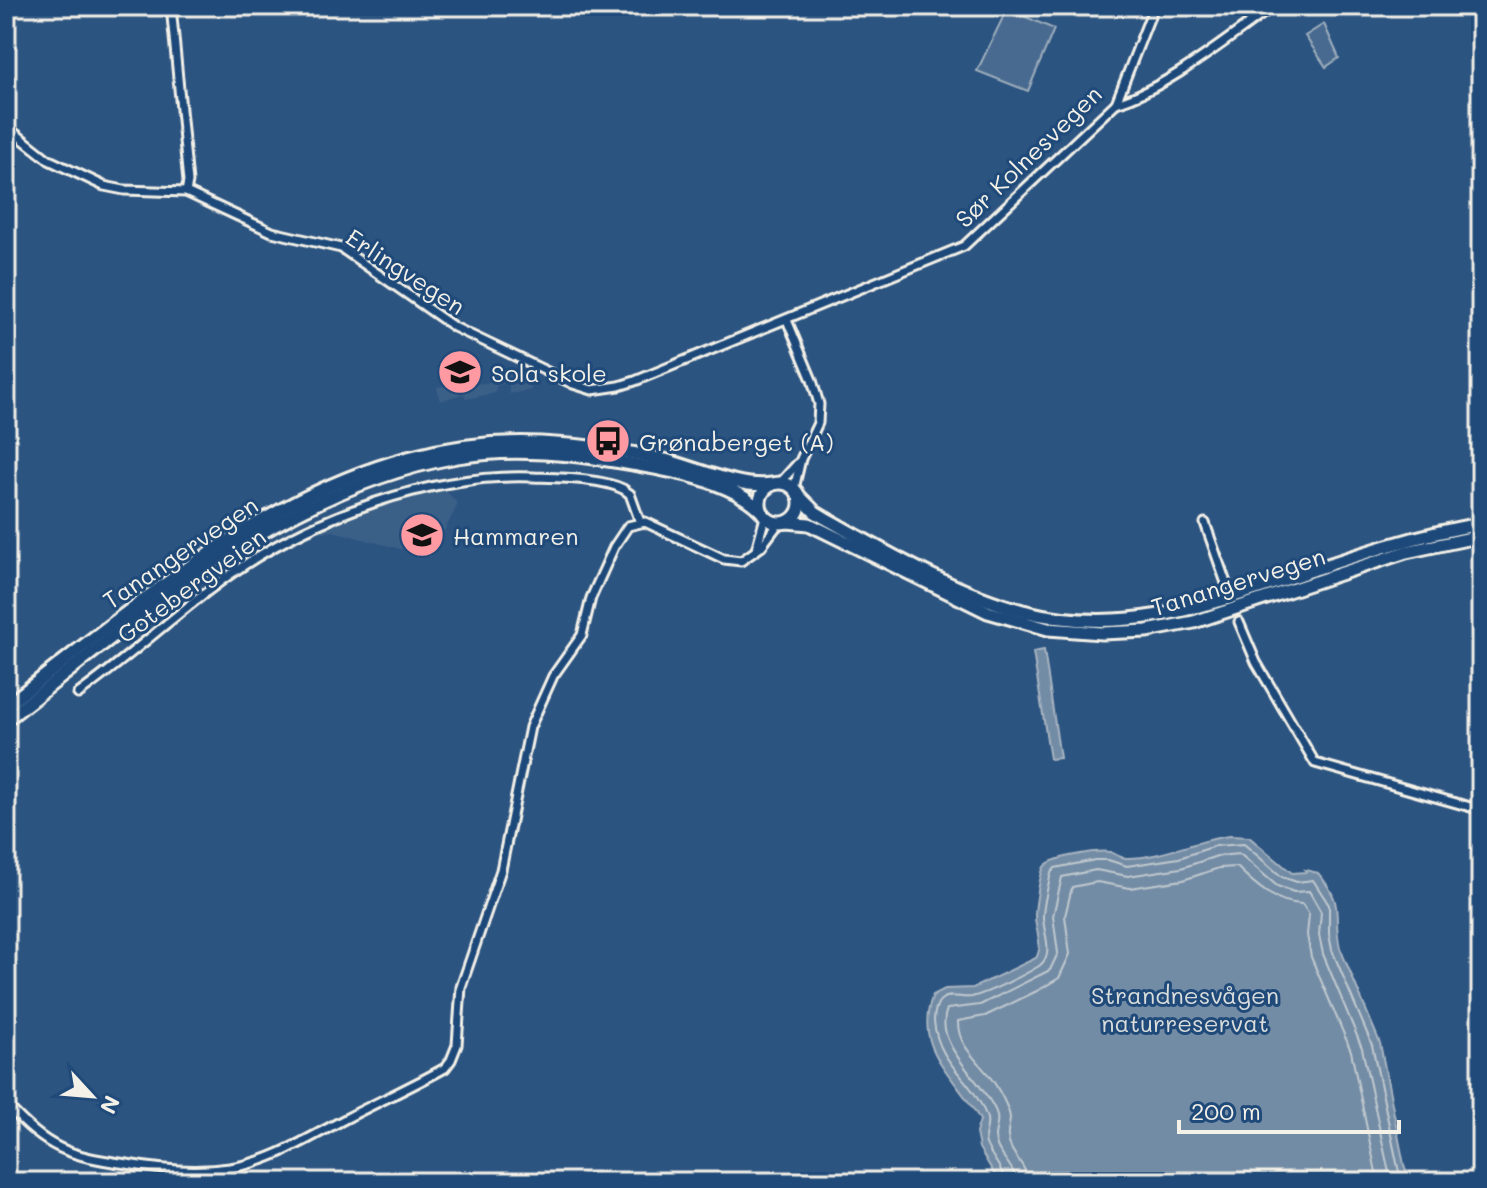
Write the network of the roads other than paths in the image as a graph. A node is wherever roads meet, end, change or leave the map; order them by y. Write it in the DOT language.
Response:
graph roads {
  1 [pos="171,6"];
  2 [pos="1154,6"];
  3 [pos="1274,6"];
  4 [pos="1116,103"];
  5 [pos="6,126"];
  6 [pos="186,192"];
  7 [pos="787,320"];
  8 [pos="801,459"];
  9 [pos="776,483"];
  10 [pos="796,492"];
  11 [pos="763,514"];
  12 [pos="640,522"];
  13 [pos="783,523"];
  14 [pos="1205,523"];
  15 [pos="1481,524"];
  16 [pos="1481,536"];
  17 [pos="755,552"];
  18 [pos="1226,583"];
  19 [pos="1239,622"];
  20 [pos="78,694"];
  21 [pos="6,706"];
  22 [pos="6,720"];
  23 [pos="1481,810"];
  24 [pos="6,1104"];
  1 -- 6 [label="street"];
  2 -- 4 [label="street, Sør Kolnesvegen"];
  3 -- 4 [label="street"];
  4 -- 7 [label="street, Sør Kolnesvegen"];
  5 -- 6 [label="street, Erlingvegen"];
  6 -- 7 [label="street, Erlingvegen"];
  7 -- 8 [label="street"];
  8 -- 9 [label="street"];
  8 -- 10 [label="street"];
  9 -- 10 [label="highway"];
  9 -- 11 [label="highway"];
  9 -- 21 [label="highway, Tanangervegen"];
  10 -- 13 [label="highway"];
  10 -- 15 [label="highway, Tanangervegen"];
  11 -- 13 [label="highway"];
  11 -- 17 [label="street"];
  11 -- 22 [label="highway, Tanangervegen"];
  12 -- 17 [label="street"];
  12 -- 20 [label="street, Gotebergveien"];
  12 -- 24 [label="street"];
  13 -- 16 [label="highway, Tanangervegen"];
  13 -- 17 [label="street"];
  14 -- 18 [label="street"];
  19 -- 23 [label="street"];
}
